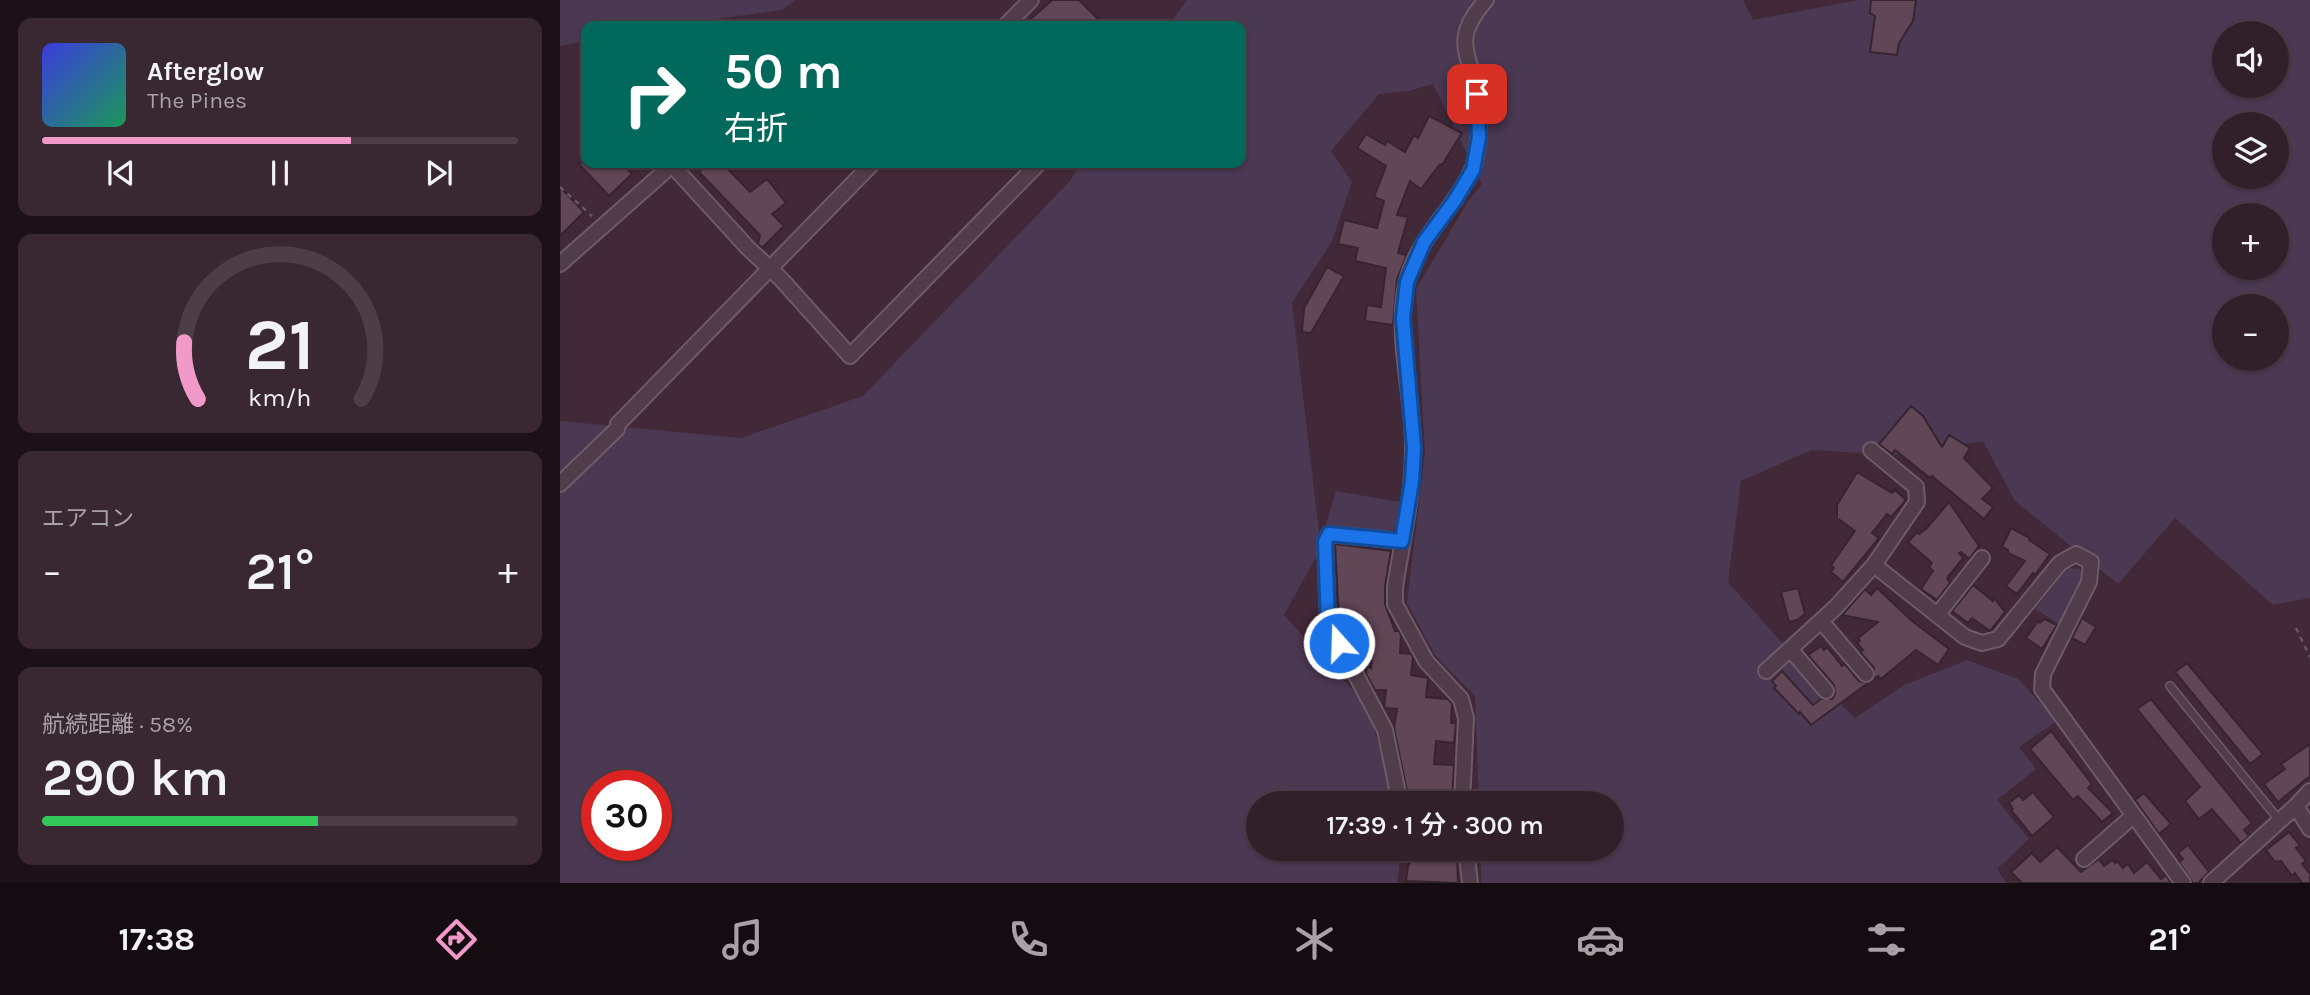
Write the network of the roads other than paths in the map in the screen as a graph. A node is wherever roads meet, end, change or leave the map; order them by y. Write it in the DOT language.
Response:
graph roads {
  1 [pos="1031,0"];
  2 [pos="1486,0"];
  3 [pos="1010,21"];
  4 [pos="669,168"];
  5 [pos="675,168"];
  6 [pos="868,168"];
  7 [pos="1034,168"];
  8 [pos="560,264"];
  9 [pos="770,268"];
  10 [pos="1871,450"];
  11 [pos="562,476"];
  12 [pos="1402,541"];
  13 [pos="1982,558"];
  14 [pos="1874,565"];
  15 [pos="1938,614"];
  16 [pos="1821,621"];
  17 [pos="1790,649"];
  18 [pos="1766,671"];
  19 [pos="1867,674"];
  20 [pos="2169,687"];
  21 [pos="1826,691"];
  22 [pos="1398,791"];
  23 [pos="1463,791"];
  24 [pos="2310,791"];
  25 [pos="2296,806"];
  26 [pos="2133,816"];
  27 [pos="2280,821"];
  28 [pos="2310,829"];
  29 [pos="2084,859"];
  30 [pos="1467,861"];
  31 [pos="1470,883"];
  32 [pos="2183,883"];
  33 [pos="2211,883"];
  1 -- 3 [label="street"];
  2 -- 12 [label="street"];
  4 -- 8 [label="street"];
  5 -- 9 [label="street"];
  6 -- 9 [label="street"];
  7 -- 9 [label="street"];
  9 -- 11 [label="street"];
  10 -- 14 [label="street"];
  12 -- 22 [label="street"];
  12 -- 23 [label="street"];
  13 -- 15 [label="street"];
  14 -- 15 [label="street"];
  14 -- 16 [label="street"];
  15 -- 26 [label="street"];
  16 -- 17 [label="street"];
  16 -- 19 [label="street"];
  17 -- 18 [label="street"];
  17 -- 21 [label="street"];
  20 -- 27 [label="lane"];
  24 -- 25 [label="street"];
  25 -- 27 [label="street"];
  25 -- 28 [label="street"];
  26 -- 29 [label="street"];
  26 -- 32 [label="street"];
  27 -- 33 [label="street"];
  30 -- 31 [label="street"];
}
